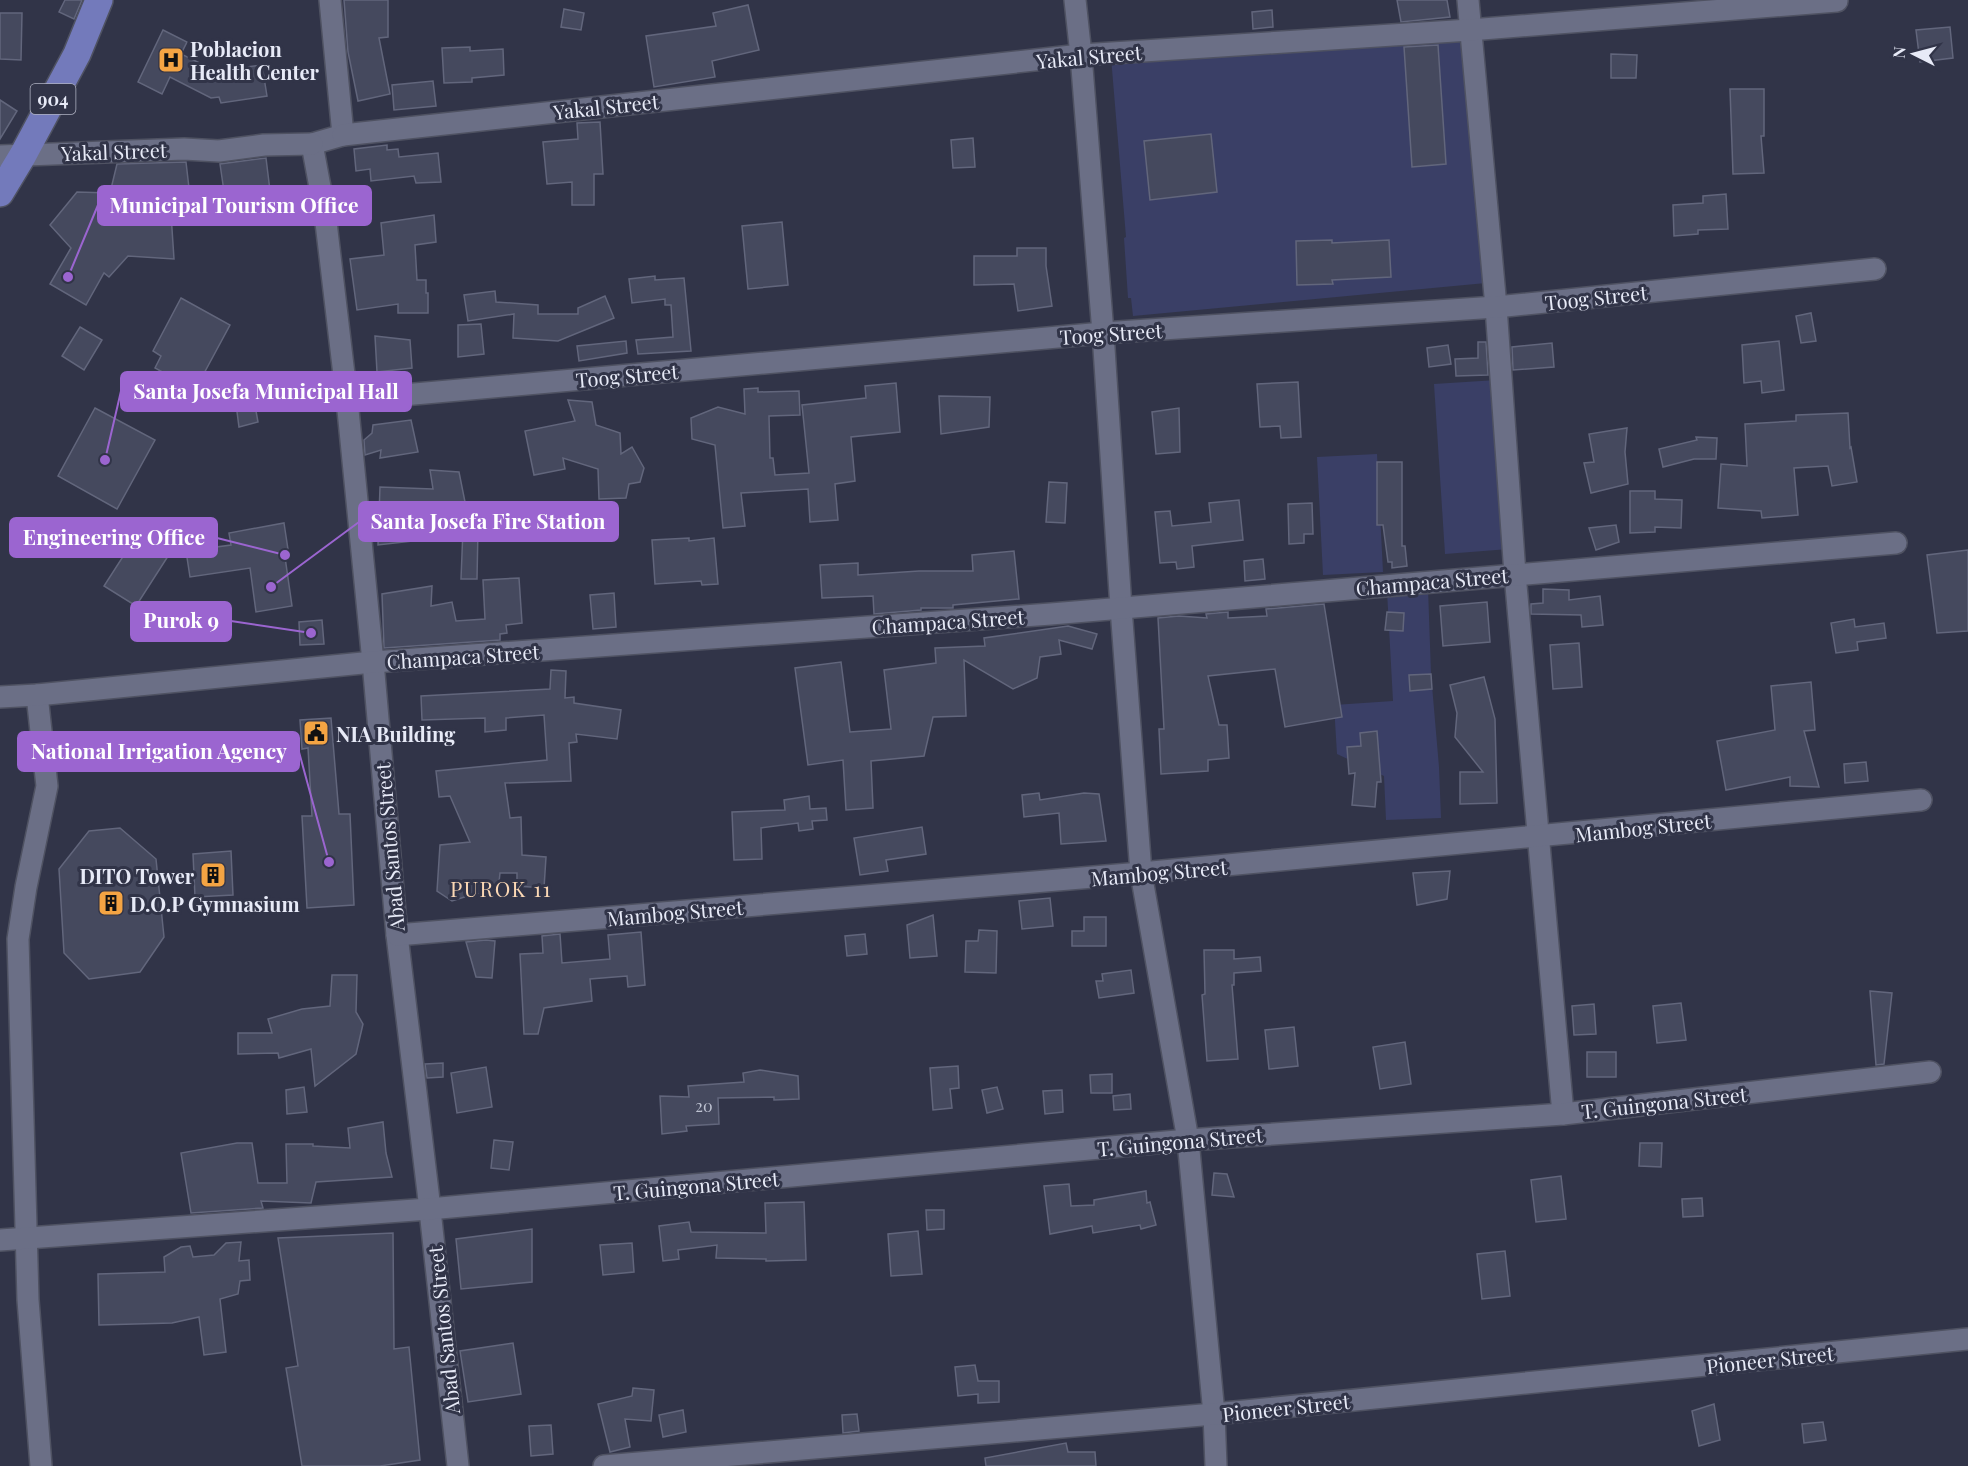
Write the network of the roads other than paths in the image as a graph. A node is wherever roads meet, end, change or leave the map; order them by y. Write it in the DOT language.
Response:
graph roads {
  1 [pos="99,0"];
  2 [pos="330,0"];
  3 [pos="1075,0"];
  4 [pos="1468,0"];
  5 [pos="1838,1"];
  6 [pos="1470,30"];
  7 [pos="1081,55"];
  8 [pos="343,135"];
  9 [pos="312,144"];
  10 [pos="12,155"];
  11 [pos="0,193"];
  12 [pos="1875,269"];
  13 [pos="1496,307"];
  14 [pos="1103,333"];
  15 [pos="347,400"];
  16 [pos="1896,543"];
  17 [pos="1515,574"];
  18 [pos="1121,608"];
  19 [pos="373,662"];
  20 [pos="37,695"];
  21 [pos="0,697"];
  22 [pos="1921,800"];
  23 [pos="1539,837"];
  24 [pos="1141,873"];
  25 [pos="397,935"];
  26 [pos="1930,1072"];
  27 [pos="1563,1113"];
  28 [pos="1188,1140"];
  29 [pos="429,1209"];
  30 [pos="27,1237"];
  31 [pos="0,1240"];
  32 [pos="1968,1339"];
  33 [pos="1214,1414"];
  34 [pos="41,1466"];
  35 [pos="458,1466"];
  36 [pos="604,1466"];
  37 [pos="1216,1466"];
  1 -- 10 [label="main road, 904"];
  2 -- 8 [label="street"];
  3 -- 7 [label="street"];
  4 -- 6 [label="street"];
  5 -- 6 [label="street, Yakal Street"];
  6 -- 7 [label="street, Yakal Street"];
  6 -- 13 [label="street"];
  7 -- 8 [label="street, Yakal Street"];
  7 -- 14 [label="street"];
  8 -- 9 [label="street"];
  9 -- 10 [label="street, Yakal Street"];
  9 -- 15 [label="street, Abad Santos Street"];
  10 -- 11 [label="main road, 904"];
  12 -- 13 [label="street, Toog Street"];
  13 -- 14 [label="street, Toog Street"];
  13 -- 17 [label="street"];
  14 -- 15 [label="street, Toog Street"];
  14 -- 18 [label="street"];
  15 -- 19 [label="street, Abad Santos Street"];
  16 -- 17 [label="street, Champaca Street"];
  17 -- 18 [label="street, Champaca Street"];
  17 -- 23 [label="street"];
  18 -- 19 [label="street, Champaca Street"];
  18 -- 24 [label="street"];
  19 -- 20 [label="street, Champaca Street"];
  19 -- 25 [label="street, Abad Santos Street"];
  20 -- 21 [label="street, Champaca Street"];
  20 -- 30 [label="street"];
  22 -- 23 [label="street, Mambog Street"];
  23 -- 24 [label="street, Mambog Street"];
  23 -- 27 [label="street"];
  24 -- 25 [label="street, Mambog Street"];
  24 -- 28 [label="street"];
  25 -- 29 [label="street, Abad Santos Street"];
  26 -- 27 [label="street, T. Guingona Street"];
  27 -- 28 [label="street, T. Guingona Street"];
  28 -- 29 [label="street, T. Guingona Street"];
  28 -- 33 [label="street"];
  29 -- 30 [label="street, T. Guingona Street"];
  29 -- 35 [label="street, Abad Santos Street"];
  30 -- 31 [label="street, T. Guingona Street"];
  30 -- 34 [label="street"];
  32 -- 33 [label="street, Pioneer Street"];
  33 -- 36 [label="street, Pioneer Street"];
  33 -- 37 [label="street"];
}
